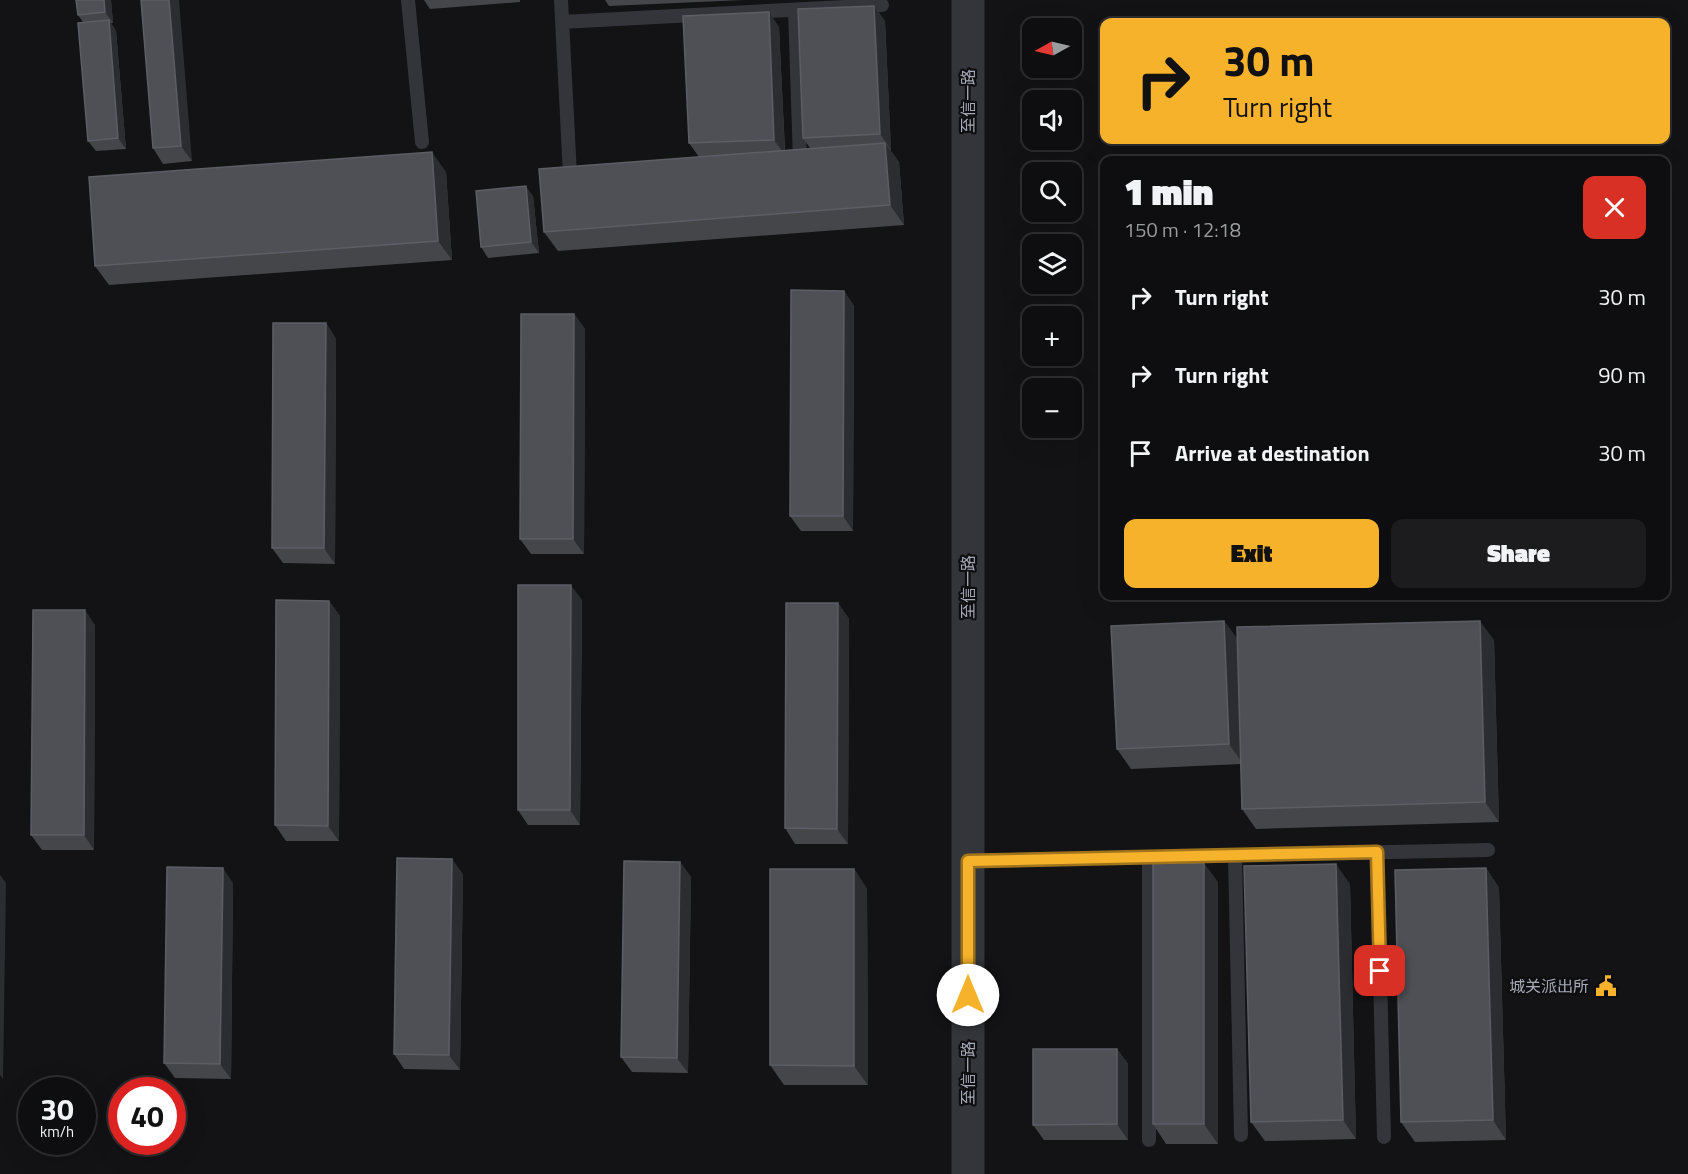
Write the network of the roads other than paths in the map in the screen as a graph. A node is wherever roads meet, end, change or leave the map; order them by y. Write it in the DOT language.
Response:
graph roads {
  1 [pos="408,0"];
  2 [pos="561,0"];
  3 [pos="968,0"];
  4 [pos="882,5"];
  5 [pos="795,10"];
  6 [pos="562,22"];
  7 [pos="422,142"];
  8 [pos="800,161"];
  9 [pos="593,173"];
  10 [pos="1488,850"];
  11 [pos="1377,852"];
  12 [pos="1235,855"];
  13 [pos="1149,857"];
  14 [pos="968,861"];
  15 [pos="1240,1135"];
  16 [pos="1384,1137"];
  17 [pos="1149,1140"];
  18 [pos="968,1174"];
  1 -- 7 [label="lane"];
  2 -- 6 [label="lane"];
  3 -- 14 [label="street, 至信一路"];
  4 -- 5 [label="lane"];
  5 -- 6 [label="lane"];
  5 -- 8 [label="lane"];
  6 -- 9 [label="lane"];
  10 -- 11 [label="lane"];
  11 -- 12 [label="lane"];
  11 -- 16 [label="lane"];
  12 -- 13 [label="lane"];
  12 -- 15 [label="lane"];
  13 -- 14 [label="lane"];
  13 -- 17 [label="lane"];
  14 -- 18 [label="street, 至信一路"];
}
